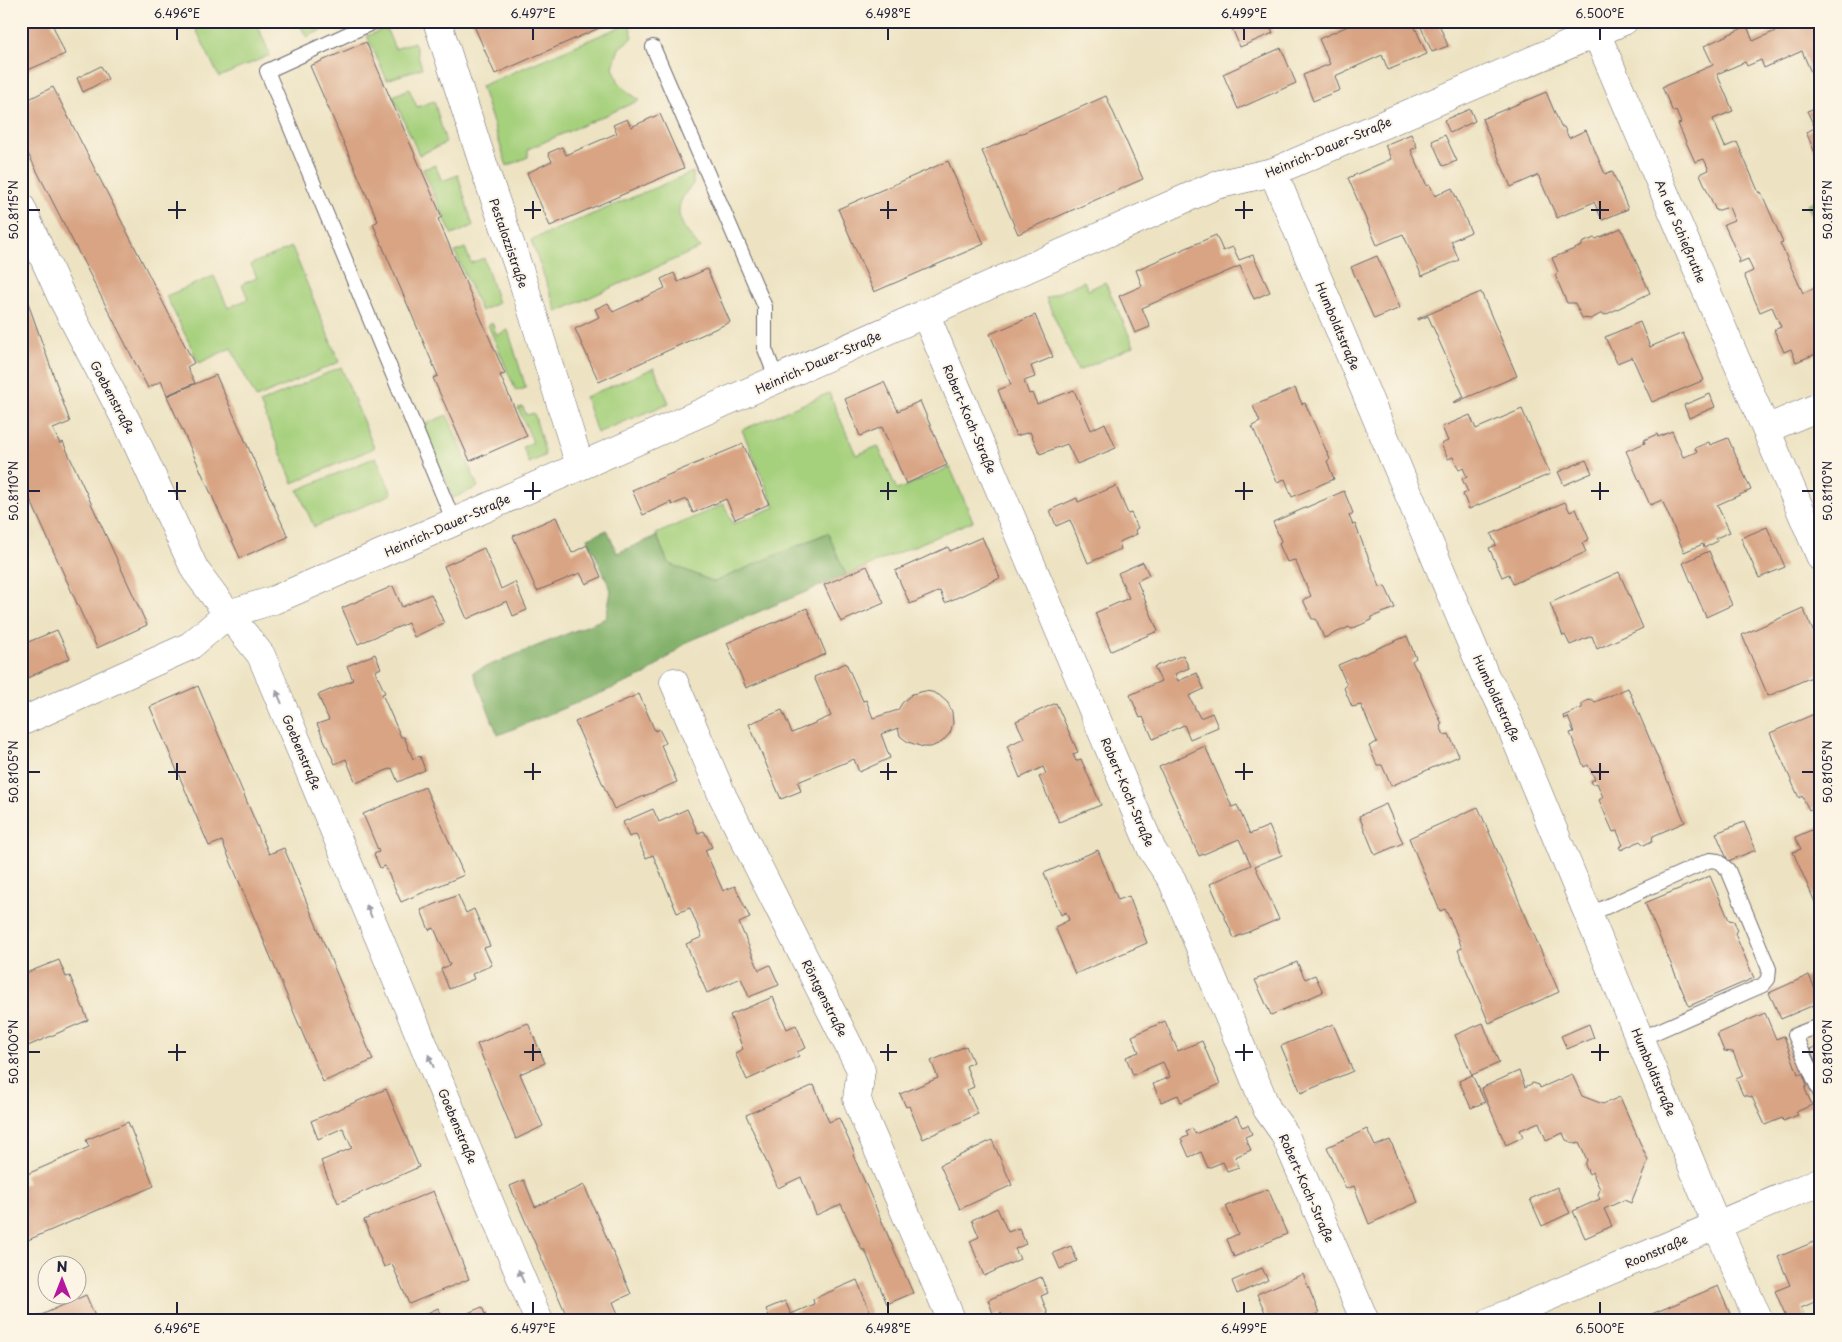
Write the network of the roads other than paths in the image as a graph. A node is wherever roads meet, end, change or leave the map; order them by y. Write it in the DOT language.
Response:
graph roads {
  1 [pos="376,21"];
  2 [pos="437,21"];
  3 [pos="1624,21"];
  4 [pos="1593,27"];
  5 [pos="653,47"];
  6 [pos="1273,172"];
  7 [pos="21,207"];
  8 [pos="925,314"];
  9 [pos="777,380"];
  10 [pos="1821,406"];
  11 [pos="1766,429"];
  12 [pos="580,466"];
  13 [pos="454,522"];
  14 [pos="1821,558"];
  15 [pos="228,614"];
  16 [pos="674,682"];
  17 [pos="21,722"];
  18 [pos="1588,915"];
  19 [pos="1821,1025"];
  20 [pos="1640,1039"];
  21 [pos="1821,1095"];
  22 [pos="1821,1181"];
  23 [pos="1718,1226"];
  24 [pos="539,1321"];
  25 [pos="952,1321"];
  26 [pos="1364,1321"];
  27 [pos="1491,1321"];
  28 [pos="1759,1321"];
  1 -- 13 [label="lane"];
  2 -- 12 [label="street, Pestalozzistraße"];
  3 -- 4 [label="street, Heinrich-Dauer-Straße"];
  4 -- 6 [label="street, Heinrich-Dauer-Straße"];
  4 -- 11 [label="street, An der Schießruthe"];
  5 -- 9 [label="lane"];
  6 -- 8 [label="street, Heinrich-Dauer-Straße"];
  6 -- 18 [label="street, Humboldtstraße"];
  7 -- 15 [label="street, Goebenstraße"];
  8 -- 9 [label="street, Heinrich-Dauer-Straße"];
  8 -- 26 [label="street, Robert-Koch-Straße"];
  9 -- 12 [label="street, Heinrich-Dauer-Straße"];
  10 -- 11 [label="street"];
  11 -- 14 [label="street, An der Schießruthe"];
  12 -- 13 [label="street, Heinrich-Dauer-Straße"];
  13 -- 15 [label="street, Heinrich-Dauer-Straße"];
  15 -- 17 [label="street, Heinrich-Dauer-Straße"];
  24 -- 15 [label="street, Goebenstraße, one-way"];
  16 -- 25 [label="street, Röntgenstraße"];
  18 -- 20 [label="street, Humboldtstraße"];
  18 -- 20 [label="lane"];
  19 -- 21 [label="lane"];
  20 -- 23 [label="street, Humboldtstraße"];
  22 -- 23 [label="street, Roonstraße"];
  23 -- 27 [label="street, Roonstraße"];
  23 -- 28 [label="street, Humboldtstraße"];
}
